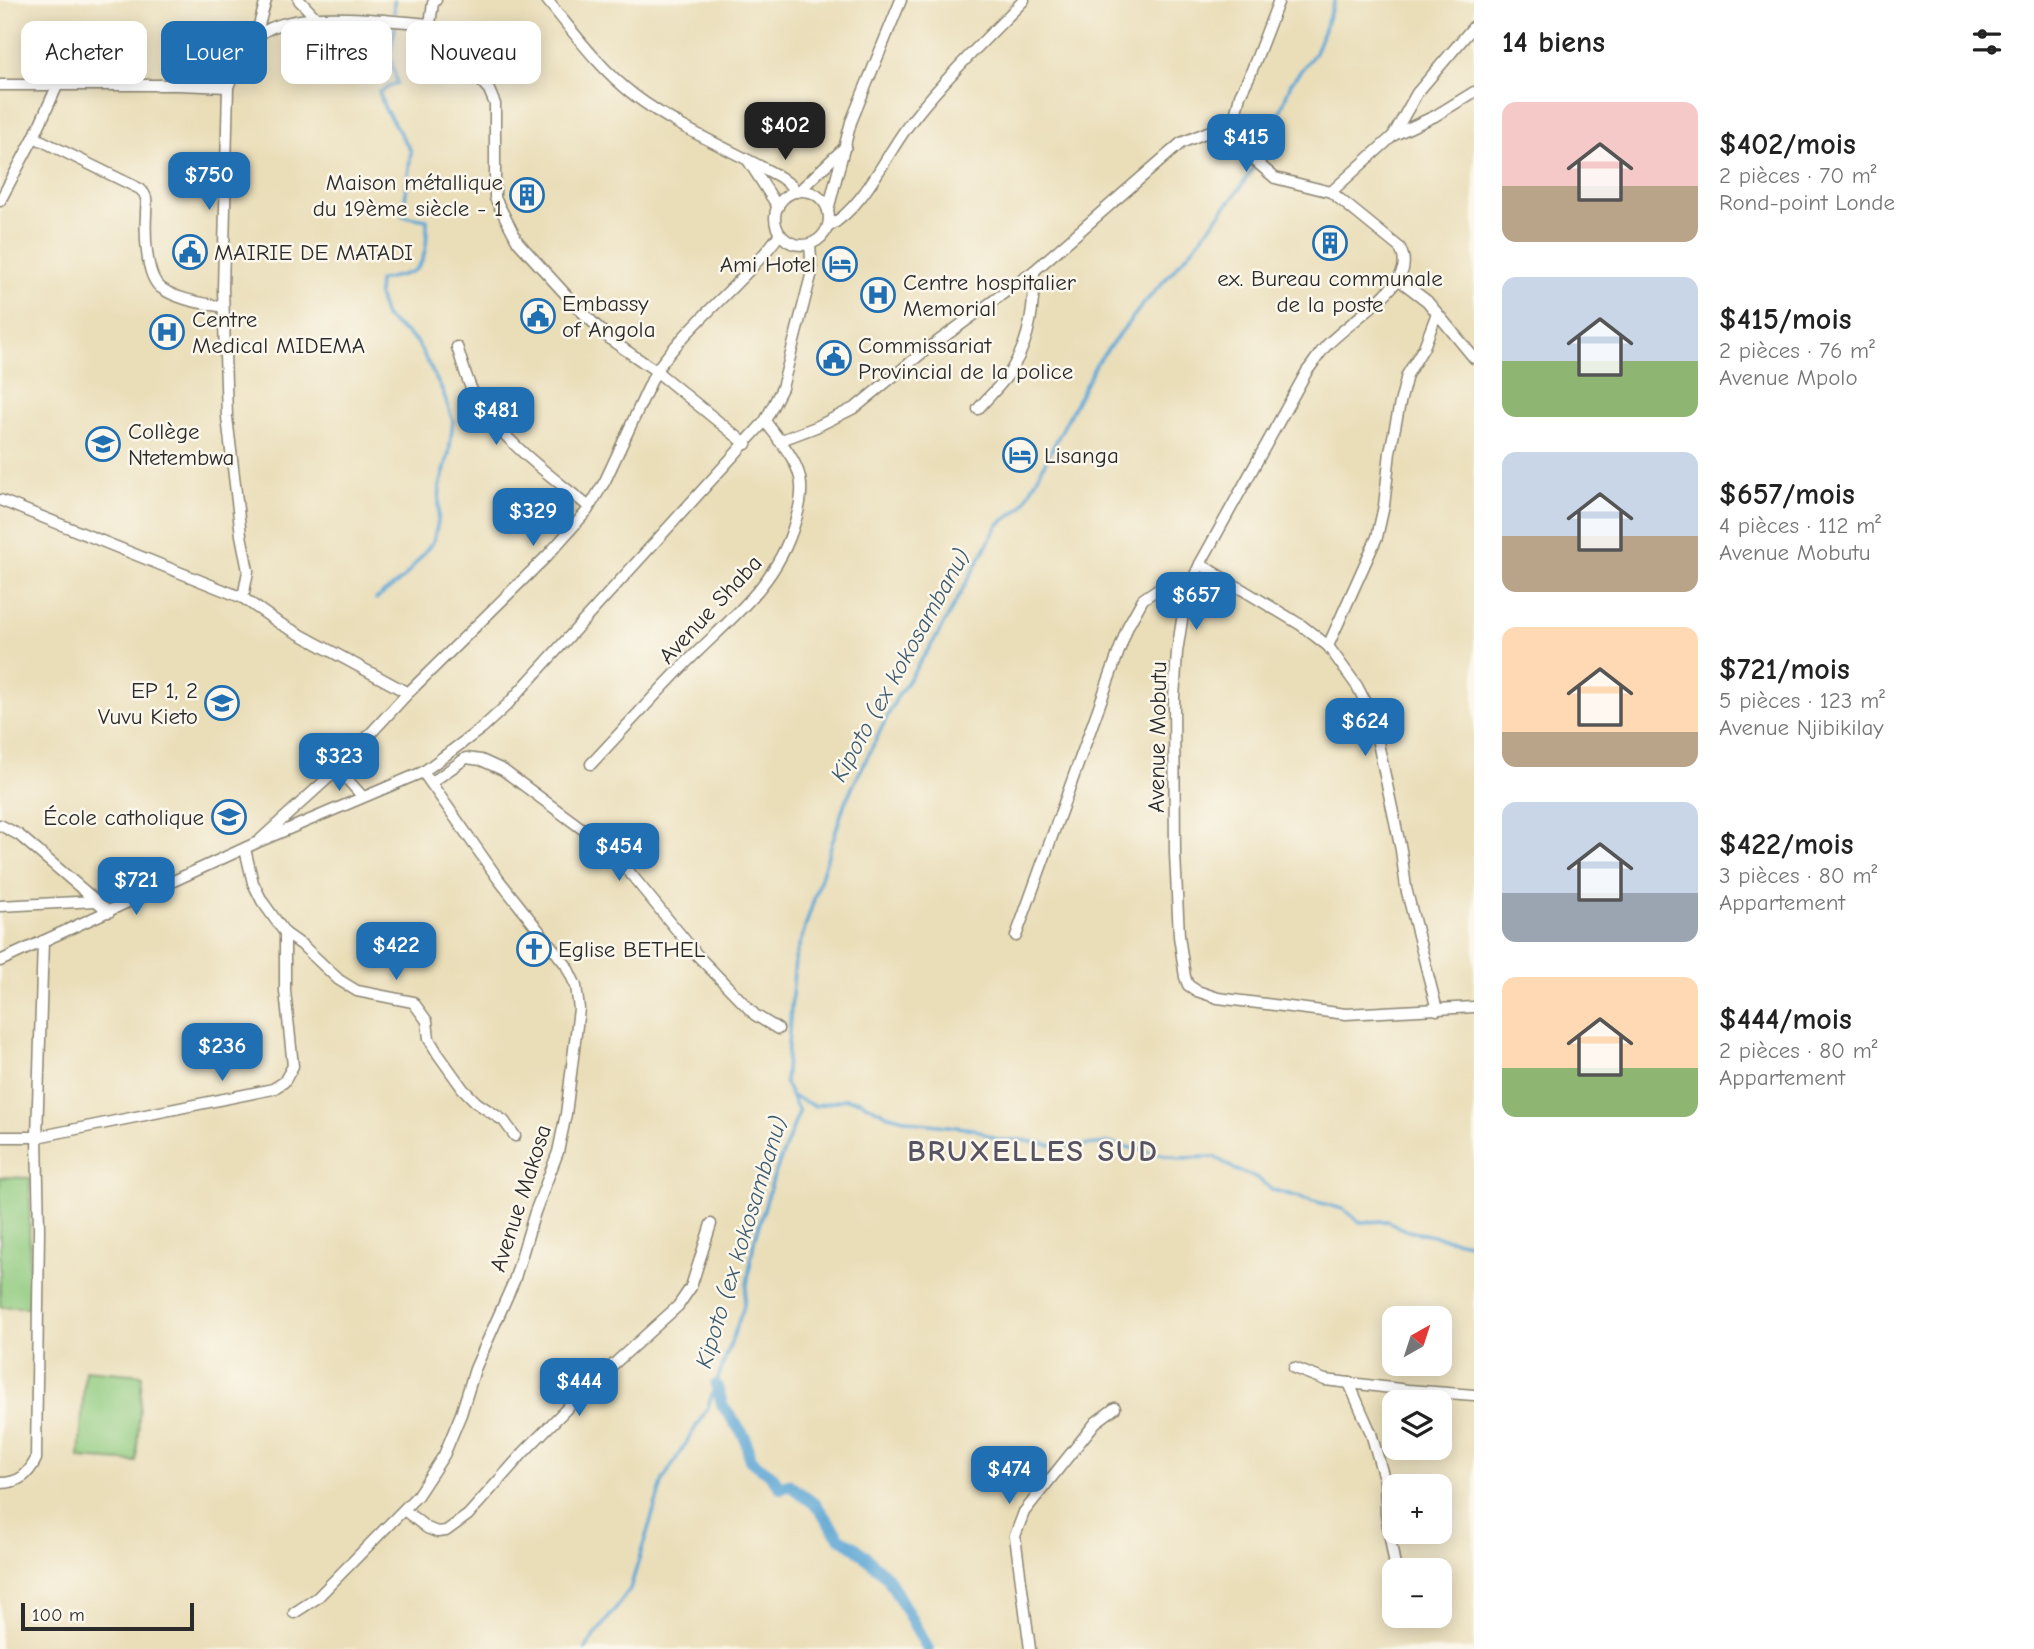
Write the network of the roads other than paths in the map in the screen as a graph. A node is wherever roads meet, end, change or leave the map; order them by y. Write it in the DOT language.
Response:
graph roads {
  1 [pos="266,0"];
  2 [pos="299,0"];
  3 [pos="436,0"];
  4 [pos="547,0"];
  5 [pos="901,0"];
  6 [pos="1024,0"];
  7 [pos="1279,0"];
  8 [pos="315,17"];
  9 [pos="260,21"];
  10 [pos="430,21"];
  11 [pos="406,23"];
  12 [pos="1474,26"];
  13 [pos="267,32"];
  14 [pos="58,84"];
  15 [pos="229,84"];
  16 [pos="484,84"];
  17 [pos="0,85"];
  18 [pos="228,87"];
  19 [pos="1474,92"];
  20 [pos="1234,121"];
  21 [pos="1394,135"];
  22 [pos="34,137"];
  23 [pos="846,146"];
  24 [pos="748,161"];
  25 [pos="798,192"];
  26 [pos="1331,192"];
  27 [pos="0,201"];
  28 [pos="778,207"];
  29 [pos="828,210"];
  30 [pos="828,227"];
  31 [pos="780,234"];
  32 [pos="810,245"];
  33 [pos="1034,271"];
  34 [pos="1398,279"];
  35 [pos="223,307"];
  36 [pos="1437,313"];
  37 [pos="457,347"];
  38 [pos="1474,358"];
  39 [pos="656,371"];
  40 [pos="978,410"];
  41 [pos="765,421"];
  42 [pos="779,441"];
  43 [pos="746,444"];
  44 [pos="0,500"];
  45 [pos="589,508"];
  46 [pos="1200,564"];
  47 [pos="1189,586"];
  48 [pos="243,598"];
  49 [pos="1328,646"];
  50 [pos="408,693"];
  51 [pos="591,764"];
  52 [pos="338,769"];
  53 [pos="423,772"];
  54 [pos="431,783"];
  55 [pos="363,797"];
  56 [pos="0,825"];
  57 [pos="258,842"];
  58 [pos="245,849"];
  59 [pos="96,901"];
  60 [pos="0,906"];
  61 [pos="109,912"];
  62 [pos="285,933"];
  63 [pos="1016,936"];
  64 [pos="43,941"];
  65 [pos="0,961"];
  66 [pos="1474,1007"];
  67 [pos="1437,1010"];
  68 [pos="778,1029"];
  69 [pos="515,1136"];
  70 [pos="0,1137"];
  71 [pos="37,1137"];
  72 [pos="711,1224"];
  73 [pos="1294,1368"];
  74 [pos="1349,1383"];
  75 [pos="1474,1395"];
  76 [pos="1115,1408"];
  77 [pos="0,1483"];
  78 [pos="404,1510"];
  79 [pos="1394,1558"];
  80 [pos="294,1613"];
  81 [pos="1030,1649"];
  1 -- 9 [label="street"];
  2 -- 8 [label="street"];
  3 -- 10 [label="street"];
  4 -- 24 [label="street"];
  5 -- 23 [label="street"];
  6 -- 30 [label="street"];
  7 -- 20 [label="street"];
  8 -- 11 [label="street"];
  8 -- 13 [label="street"];
  12 -- 21 [label="street"];
  14 -- 17 [label="street"];
  14 -- 18 [label="street"];
  14 -- 22 [label="street"];
  15 -- 18 [label="street"];
  16 -- 39 [label="street"];
  18 -- 35 [label="street"];
  19 -- 21 [label="street"];
  20 -- 26 [label="street"];
  20 -- 33 [label="street"];
  21 -- 26 [label="street"];
  22 -- 27 [label="street"];
  22 -- 35 [label="street"];
  23 -- 25 [label="street"];
  23 -- 29 [label="street"];
  24 -- 25 [label="street"];
  24 -- 28 [label="street"];
  25 -- 28 [label="street"];
  25 -- 29 [label="street"];
  26 -- 34 [label="street"];
  28 -- 31 [label="street"];
  29 -- 30 [label="street"];
  30 -- 32 [label="street"];
  31 -- 32 [label="street"];
  31 -- 39 [label="street"];
  32 -- 41 [label="street"];
  33 -- 40 [label="street"];
  33 -- 42 [label="street"];
  34 -- 36 [label="street"];
  34 -- 46 [label="street, Avenue Mobutu"];
  35 -- 48 [label="street"];
  36 -- 38 [label="street"];
  36 -- 49 [label="street"];
  37 -- 45 [label="street"];
  39 -- 43 [label="street"];
  39 -- 45 [label="street"];
  41 -- 42 [label="street, Avenue Shaba"];
  41 -- 43 [label="street"];
  42 -- 51 [label="street, Avenue Shaba"];
  43 -- 53 [label="street"];
  44 -- 48 [label="street"];
  45 -- 50 [label="street"];
  46 -- 47 [label="street, Avenue Mobutu"];
  46 -- 49 [label="street"];
  47 -- 63 [label="street"];
  47 -- 67 [label="street, Avenue Mobutu"];
  48 -- 50 [label="street"];
  49 -- 67 [label="street"];
  50 -- 52 [label="street"];
  52 -- 55 [label="street"];
  52 -- 57 [label="street"];
  53 -- 54 [label="street, Avenue Makosa"];
  53 -- 55 [label="street"];
  54 -- 68 [label="street"];
  54 -- 78 [label="street, Avenue Makosa"];
  55 -- 57 [label="street"];
  56 -- 59 [label="street"];
  57 -- 58 [label="street"];
  58 -- 61 [label="street"];
  58 -- 62 [label="street"];
  59 -- 60 [label="street"];
  59 -- 61 [label="street"];
  61 -- 64 [label="street"];
  62 -- 69 [label="street"];
  62 -- 71 [label="street"];
  64 -- 65 [label="street"];
  64 -- 71 [label="street"];
  66 -- 67 [label="street, Avenue Mobutu"];
  70 -- 71 [label="street"];
  71 -- 77 [label="street"];
  72 -- 78 [label="street"];
  73 -- 74 [label="street"];
  74 -- 75 [label="street"];
  74 -- 79 [label="street"];
  76 -- 81 [label="street"];
  78 -- 80 [label="street, Avenue Makosa"];
}
